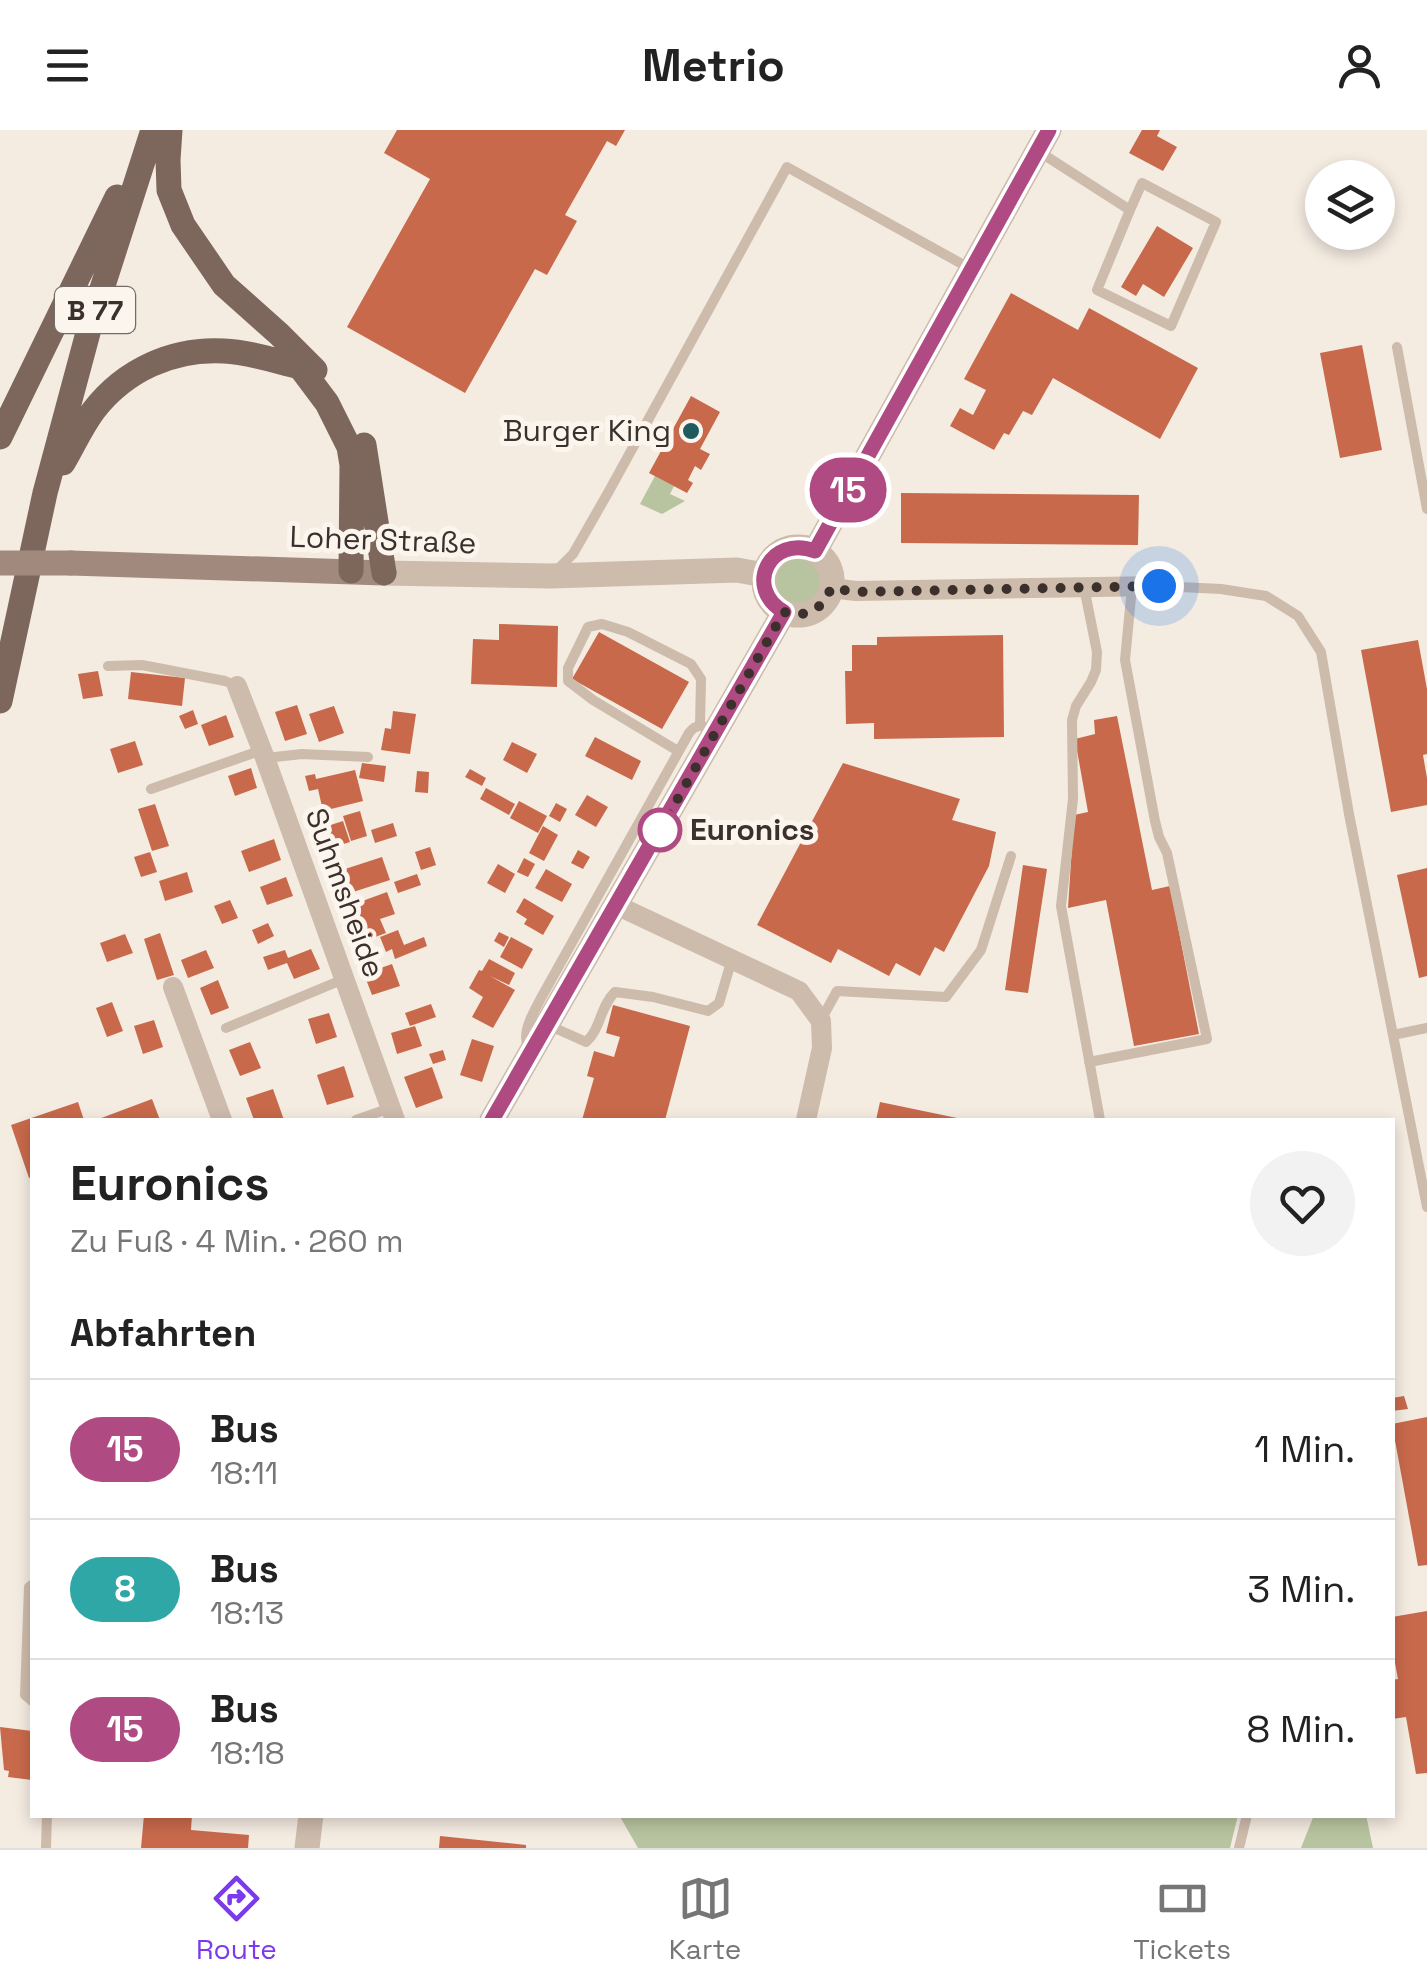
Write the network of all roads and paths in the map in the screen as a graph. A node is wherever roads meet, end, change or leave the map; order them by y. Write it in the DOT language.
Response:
graph roads {
  1 [pos="152,130"];
  2 [pos="170,130"];
  3 [pos="1043,140"];
  4 [pos="1130,210"];
  5 [pos="972,270"];
  6 [pos="1397,347"];
  7 [pos="0,437"];
  8 [pos="45,493"];
  9 [pos="1427,509"];
  10 [pos="815,551"];
  11 [pos="573,554"];
  12 [pos="0,563"];
  13 [pos="352,571"];
  14 [pos="384,573"];
  15 [pos="764,574"];
  16 [pos="596,575"];
  17 [pos="550,576"];
  18 [pos="1132,586"];
  19 [pos="1159,586"];
  20 [pos="1084,587"];
  21 [pos="831,588"];
  22 [pos="784,612"];
  23 [pos="108,666"];
  24 [pos="237,686"];
  25 [pos="0,702"];
  26 [pos="708,728"];
  27 [pos="678,752"];
  28 [pos="263,754"];
  29 [pos="368,758"];
  30 [pos="151,789"];
  31 [pos="1010,856"];
  32 [pos="616,904"];
  33 [pos="732,960"];
  34 [pos="344,979"];
  35 [pos="173,987"];
  36 [pos="821,1021"];
  37 [pos="547,1025"];
  38 [pos="226,1028"];
  39 [pos="1427,1028"];
  40 [pos="1393,1034"];
  41 [pos="533,1050"];
  42 [pos="1089,1062"];
  43 [pos="392,1114"];
  44 [pos="221,1118"];
  45 [pos="493,1118"];
  46 [pos="806,1118"];
  47 [pos="1100,1118"];
  48 [pos="1427,1207"];
  49 [pos="30,1586"];
  50 [pos="30,1699"];
  51 [pos="47,1818"];
  52 [pos="311,1818"];
  53 [pos="1247,1818"];
  54 [pos="46,1848"];
  55 [pos="307,1848"];
  56 [pos="1239,1848"];
  1 -- 7 [label="main road"];
  1 -- 8 [label="main road, B 77"];
  2 -- 14 [label="main road"];
  3 -- 4 [label="lane"];
  3 -- 5 [label="street"];
  4 -- 4 [label="lane"];
  5 -- 10 [label="street"];
  5 -- 11 [label="lane"];
  6 -- 9 [label="lane"];
  8 -- 13 [label="main road"];
  8 -- 25 [label="main road, B 77"];
  10 -- 15 [label="street"];
  10 -- 21 [label="street"];
  11 -- 16 [label="lane"];
  11 -- 17 [label="lane"];
  12 -- 13 [label="main road, Loher Straße, bridge"];
  13 -- 14 [label="main road, Loher Straße"];
  14 -- 17 [label="street, Loher Straße"];
  15 -- 16 [label="street, Loher Straße"];
  15 -- 22 [label="street"];
  16 -- 17 [label="street, Loher Straße"];
  18 -- 19 [label="street"];
  18 -- 20 [label="street"];
  18 -- 42 [label="lane"];
  19 -- 40 [label="lane"];
  20 -- 21 [label="street"];
  20 -- 42 [label="lane"];
  21 -- 22 [label="street"];
  22 -- 26 [label="street"];
  23 -- 24 [label="lane"];
  24 -- 28 [label="street, Suhmsheide"];
  26 -- 27 [label="lane"];
  26 -- 27 [label="lane"];
  26 -- 32 [label="street"];
  27 -- 41 [label="lane"];
  28 -- 29 [label="lane"];
  28 -- 30 [label="lane"];
  28 -- 34 [label="street, Suhmsheide"];
  31 -- 36 [label="lane"];
  32 -- 33 [label="street"];
  32 -- 37 [label="street"];
  33 -- 36 [label="street"];
  33 -- 37 [label="lane"];
  34 -- 38 [label="lane"];
  34 -- 43 [label="street, Suhmsheide"];
  35 -- 44 [label="street"];
  36 -- 46 [label="street"];
  37 -- 41 [label="street"];
  39 -- 40 [label="lane"];
  40 -- 48 [label="lane"];
  41 -- 45 [label="street"];
  42 -- 47 [label="lane"];
  49 -- 50 [label="lane"];
  51 -- 54 [label="lane"];
  52 -- 55 [label="street"];
  53 -- 56 [label="lane"];
}
